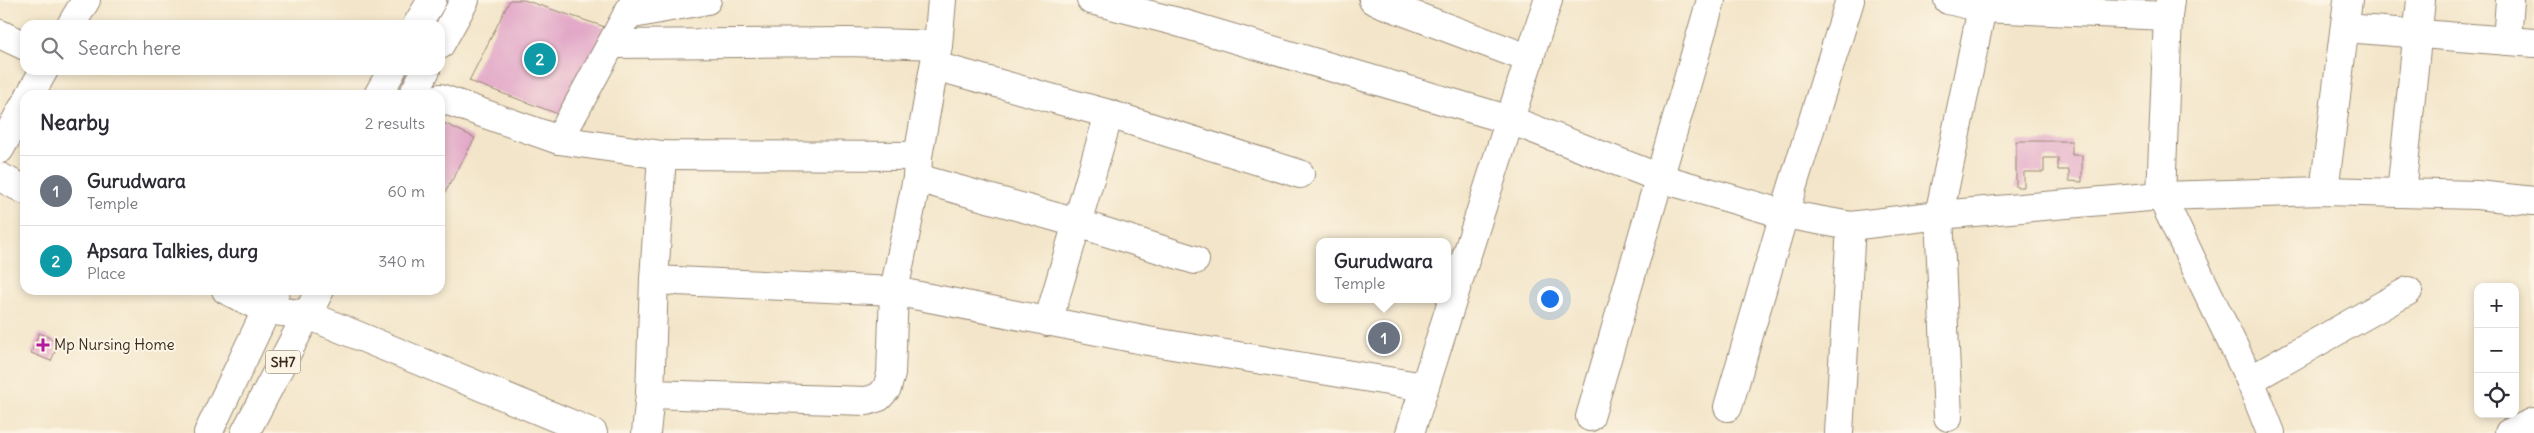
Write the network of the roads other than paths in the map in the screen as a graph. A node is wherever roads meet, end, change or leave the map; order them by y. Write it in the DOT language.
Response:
graph roads {
  1 [pos="86,0"];
  2 [pos="432,0"];
  3 [pos="466,0"];
  4 [pos="707,0"];
  5 [pos="942,0"];
  6 [pos="1091,0"];
  7 [pos="1374,0"];
  8 [pos="1548,0"];
  9 [pos="1712,0"];
  10 [pos="1850,0"];
  11 [pos="1948,0"];
  12 [pos="2348,0"];
  13 [pos="2421,0"];
  14 [pos="2510,0"];
  15 [pos="631,8"];
  16 [pos="1982,8"];
  17 [pos="2169,8"];
  18 [pos="74,20"];
  19 [pos="420,20"];
  20 [pos="2346,28"];
  21 [pos="2418,33"];
  22 [pos="0,34"];
  23 [pos="445,36"];
  24 [pos="2507,41"];
  25 [pos="2534,43"];
  26 [pos="20,44"];
  27 [pos="612,44"];
  28 [pos="936,55"];
  29 [pos="1530,59"];
  30 [pos="41,75"];
  31 [pos="386,81"];
  32 [pos="33,90"];
  33 [pos="425,90"];
  34 [pos="445,97"];
  35 [pos="20,113"];
  36 [pos="1109,114"];
  37 [pos="1510,120"];
  38 [pos="559,140"];
  39 [pos="0,149"];
  40 [pos="662,155"];
  41 [pos="917,167"];
  42 [pos="1300,174"];
  43 [pos="0,177"];
  44 [pos="1660,178"];
  45 [pos="20,187"];
  46 [pos="2324,191"];
  47 [pos="2401,193"];
  48 [pos="2161,196"];
  49 [pos="2534,201"];
  50 [pos="1784,214"];
  51 [pos="1939,215"];
  52 [pos="1077,223"];
  53 [pos="1851,226"];
  54 [pos="1195,260"];
  55 [pos="654,280"];
  56 [pos="894,291"];
  57 [pos="2408,291"];
  58 [pos="248,295"];
  59 [pos="318,295"];
  60 [pos="271,300"];
  61 [pos="308,314"];
  62 [pos="1048,322"];
  63 [pos="2250,380"];
  64 [pos="1424,387"];
  65 [pos="650,394"];
  66 [pos="1728,407"];
  67 [pos="1590,417"];
  68 [pos="1948,417"];
  69 [pos="2534,422"];
  70 [pos="546,425"];
  71 [pos="1412,428"];
  72 [pos="208,433"];
  73 [pos="245,433"];
  74 [pos="593,433"];
  75 [pos="646,433"];
  76 [pos="1839,433"];
  77 [pos="2271,433"];
  78 [pos="2509,433"];
  1 -- 18 [label="street"];
  2 -- 19 [label="street"];
  3 -- 23 [label="street"];
  4 -- 15 [label="street"];
  5 -- 28 [label="street"];
  6 -- 37 [label="street"];
  7 -- 29 [label="street"];
  8 -- 29 [label="street"];
  9 -- 44 [label="street"];
  10 -- 50 [label="street"];
  11 -- 16 [label="street"];
  12 -- 20 [label="street"];
  13 -- 21 [label="street"];
  14 -- 24 [label="street"];
  15 -- 27 [label="street"];
  16 -- 17 [label="street"];
  16 -- 51 [label="street"];
  17 -- 48 [label="street"];
  20 -- 21 [label="street"];
  20 -- 46 [label="street"];
  21 -- 24 [label="street"];
  21 -- 47 [label="street"];
  22 -- 26 [label="street"];
  24 -- 25 [label="street"];
  27 -- 28 [label="street"];
  27 -- 38 [label="street"];
  28 -- 36 [label="street"];
  28 -- 41 [label="street"];
  29 -- 37 [label="street"];
  30 -- 32 [label="street"];
  31 -- 33 [label="street"];
  34 -- 38 [label="street"];
  35 -- 39 [label="street"];
  36 -- 42 [label="street"];
  36 -- 52 [label="street"];
  37 -- 44 [label="street"];
  37 -- 64 [label="street"];
  38 -- 40 [label="street"];
  40 -- 41 [label="street"];
  40 -- 55 [label="street"];
  41 -- 52 [label="street"];
  41 -- 56 [label="street"];
  43 -- 45 [label="street"];
  44 -- 50 [label="street"];
  44 -- 67 [label="street"];
  46 -- 47 [label="street"];
  46 -- 48 [label="street"];
  47 -- 49 [label="street"];
  48 -- 51 [label="street"];
  48 -- 63 [label="street"];
  50 -- 53 [label="street"];
  50 -- 66 [label="street"];
  51 -- 53 [label="street"];
  51 -- 68 [label="street"];
  52 -- 54 [label="street"];
  52 -- 62 [label="street"];
  53 -- 76 [label="street"];
  55 -- 56 [label="street"];
  55 -- 65 [label="street"];
  56 -- 62 [label="street"];
  56 -- 65 [label="street"];
  57 -- 63 [label="street"];
  58 -- 60 [label="street"];
  59 -- 61 [label="street, SH7"];
  60 -- 61 [label="street"];
  60 -- 72 [label="street, SH7"];
  61 -- 70 [label="street"];
  61 -- 73 [label="street, SH7"];
  62 -- 64 [label="street"];
  63 -- 77 [label="street"];
  64 -- 71 [label="street"];
  65 -- 75 [label="street"];
  69 -- 78 [label="street"];
  70 -- 74 [label="street"];
}
